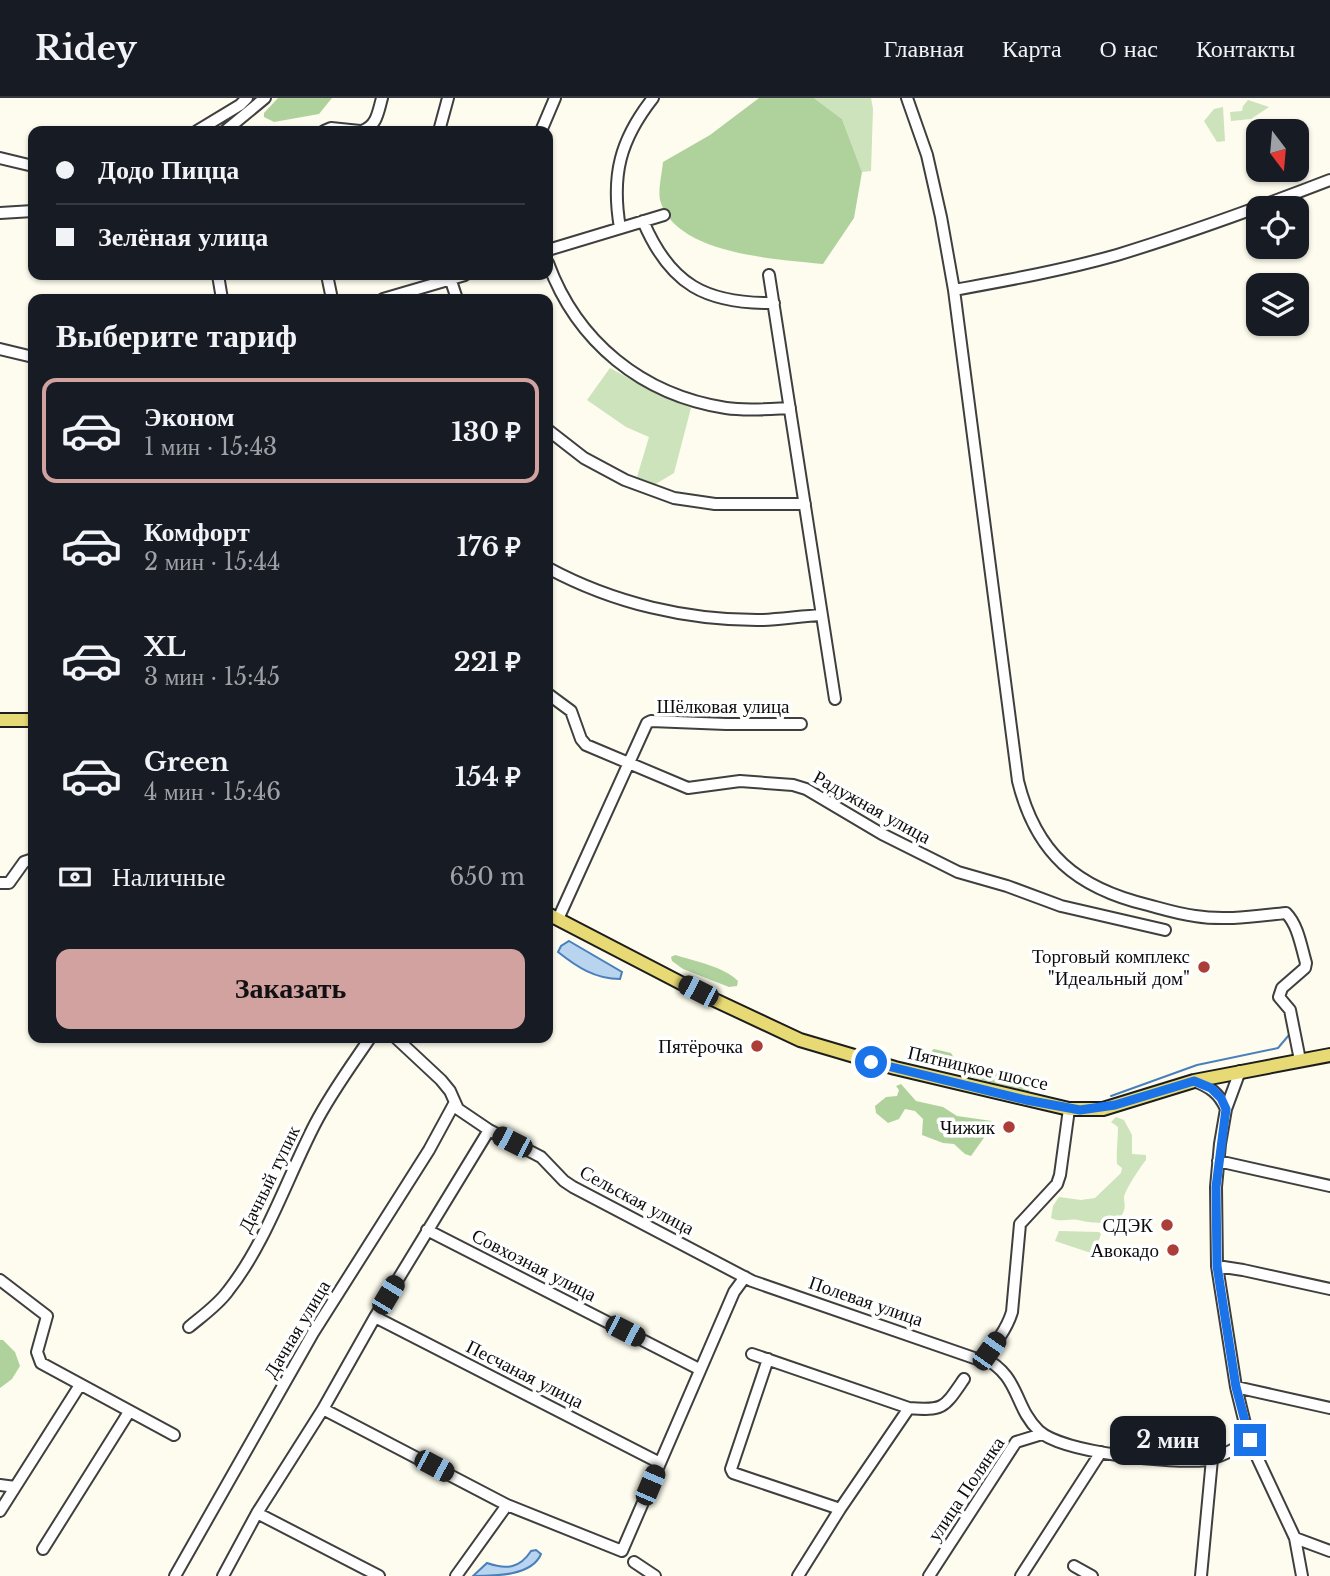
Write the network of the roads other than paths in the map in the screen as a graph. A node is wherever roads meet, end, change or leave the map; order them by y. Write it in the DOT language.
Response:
graph roads {
  1 [pos="247,98"];
  2 [pos="265,98"];
  3 [pos="382,98"];
  4 [pos="447,98"];
  5 [pos="555,98"];
  6 [pos="653,98"];
  7 [pos="907,98"];
  8 [pos="205,126"];
  9 [pos="231,126"];
  10 [pos="371,126"];
  11 [pos="440,126"];
  12 [pos="543,126"];
  13 [pos="0,158"];
  14 [pos="28,165"];
  15 [pos="1330,180"];
  16 [pos="28,211"];
  17 [pos="0,213"];
  18 [pos="664,215"];
  19 [pos="643,221"];
  20 [pos="620,228"];
  21 [pos="553,248"];
  22 [pos="553,274"];
  23 [pos="769,275"];
  24 [pos="440,280"];
  25 [pos="954,290"];
  26 [pos="398,294"];
  27 [pos="774,303"];
  28 [pos="0,349"];
  29 [pos="28,356"];
  30 [pos="790,408"];
  31 [pos="553,434"];
  32 [pos="805,504"];
  33 [pos="553,571"];
  34 [pos="822,615"];
  35 [pos="553,698"];
  36 [pos="835,699"];
  37 [pos="0,720"];
  38 [pos="28,720"];
  39 [pos="801,723"];
  40 [pos="628,762"];
  41 [pos="28,861"];
  42 [pos="4,883"];
  43 [pos="553,916"];
  44 [pos="1165,930"];
  45 [pos="367,1043"];
  46 [pos="401,1043"];
  47 [pos="1330,1055"];
  48 [pos="1300,1060"];
  49 [pos="1240,1071"];
  50 [pos="1194,1081"];
  51 [pos="454,1104"];
  52 [pos="1069,1109"];
  53 [pos="1226,1109"];
  54 [pos="489,1130"];
  55 [pos="1218,1161"];
  56 [pos="1330,1186"];
  57 [pos="427,1230"];
  58 [pos="1217,1266"];
  59 [pos="745,1277"];
  60 [pos="0,1280"];
  61 [pos="1330,1289"];
  62 [pos="375,1317"];
  63 [pos="189,1327"];
  64 [pos="752,1354"];
  65 [pos="980,1358"];
  66 [pos="768,1359"];
  67 [pos="699,1369"];
  68 [pos="80,1385"];
  69 [pos="1236,1387"];
  70 [pos="908,1408"];
  71 [pos="1330,1408"];
  72 [pos="323,1409"];
  73 [pos="129,1412"];
  74 [pos="1042,1434"];
  75 [pos="174,1435"];
  76 [pos="1250,1440"];
  77 [pos="1101,1452"];
  78 [pos="1212,1459"];
  79 [pos="660,1462"];
  80 [pos="0,1485"];
  81 [pos="15,1487"];
  82 [pos="507,1504"];
  83 [pos="840,1509"];
  84 [pos="0,1511"];
  85 [pos="257,1513"];
  86 [pos="1295,1538"];
  87 [pos="43,1549"];
  88 [pos="1330,1550"];
  89 [pos="634,1562"];
  90 [pos="1074,1566"];
  91 [pos="175,1576"];
  92 [pos="223,1576"];
  93 [pos="379,1576"];
  94 [pos="456,1576"];
  95 [pos="655,1576"];
  96 [pos="798,1576"];
  97 [pos="929,1576"];
  98 [pos="1021,1576"];
  99 [pos="1092,1576"];
  100 [pos="1201,1576"];
  101 [pos="1302,1576"];
  1 -- 8 [label="street"];
  2 -- 9 [label="street"];
  3 -- 10 [label="street"];
  4 -- 11 [label="street"];
  5 -- 12 [label="street"];
  6 -- 20 [label="street"];
  7 -- 25 [label="street"];
  13 -- 14 [label="street"];
  15 -- 25 [label="street"];
  16 -- 17 [label="street"];
  18 -- 19 [label="street"];
  19 -- 20 [label="street"];
  19 -- 27 [label="street"];
  20 -- 21 [label="street"];
  22 -- 30 [label="street"];
  23 -- 27 [label="street"];
  24 -- 26 [label="street"];
  25 -- 48 [label="street"];
  27 -- 30 [label="street"];
  28 -- 29 [label="street"];
  30 -- 32 [label="street"];
  31 -- 32 [label="street"];
  32 -- 34 [label="street"];
  33 -- 34 [label="street"];
  34 -- 36 [label="street"];
  35 -- 40 [label="street, Радужная улица"];
  37 -- 38 [label="main road"];
  39 -- 40 [label="street, Шёлковая улица"];
  40 -- 43 [label="street"];
  40 -- 44 [label="street, Радужная улица"];
  41 -- 42 [label="street"];
  43 -- 52 [label="main road, Пятницкое шоссе"];
  45 -- 63 [label="street, Дачный тупик"];
  46 -- 51 [label="street, Сельская улица"];
  47 -- 48 [label="main road, Пятницкое шоссе"];
  48 -- 49 [label="main road, Пятницкое шоссе"];
  49 -- 50 [label="main road, Пятницкое шоссе"];
  49 -- 53 [label="street"];
  50 -- 52 [label="main road, Пятницкое шоссе"];
  50 -- 53 [label="street"];
  51 -- 54 [label="street, Сельская улица"];
  51 -- 91 [label="street, Дачная улица"];
  52 -- 65 [label="street"];
  53 -- 55 [label="street"];
  54 -- 57 [label="street"];
  54 -- 59 [label="street, Сельская улица"];
  55 -- 56 [label="street"];
  55 -- 58 [label="street"];
  57 -- 62 [label="street"];
  57 -- 67 [label="street, Совхозная улица"];
  58 -- 61 [label="street"];
  58 -- 69 [label="street"];
  59 -- 65 [label="street, Полевая улица"];
  59 -- 67 [label="street"];
  60 -- 68 [label="street"];
  62 -- 72 [label="street"];
  62 -- 79 [label="street, Песчаная улица"];
  64 -- 66 [label="street"];
  65 -- 70 [label="street"];
  65 -- 74 [label="street"];
  66 -- 70 [label="street"];
  66 -- 83 [label="street"];
  67 -- 79 [label="street"];
  68 -- 73 [label="street"];
  68 -- 81 [label="street"];
  69 -- 71 [label="street"];
  69 -- 76 [label="street"];
  70 -- 83 [label="street"];
  72 -- 82 [label="street"];
  72 -- 85 [label="street"];
  73 -- 75 [label="street"];
  73 -- 87 [label="street"];
  74 -- 77 [label="street"];
  74 -- 97 [label="street, улица Полянка"];
  76 -- 78 [label="street"];
  76 -- 86 [label="street"];
  77 -- 78 [label="street"];
  77 -- 98 [label="street"];
  78 -- 100 [label="street"];
  79 -- 82 [label="street"];
  80 -- 81 [label="street"];
  81 -- 84 [label="street"];
  82 -- 94 [label="street"];
  83 -- 96 [label="street"];
  85 -- 92 [label="street"];
  85 -- 93 [label="street"];
  86 -- 88 [label="street"];
  86 -- 101 [label="street"];
  89 -- 95 [label="street"];
  90 -- 99 [label="street"];
}
